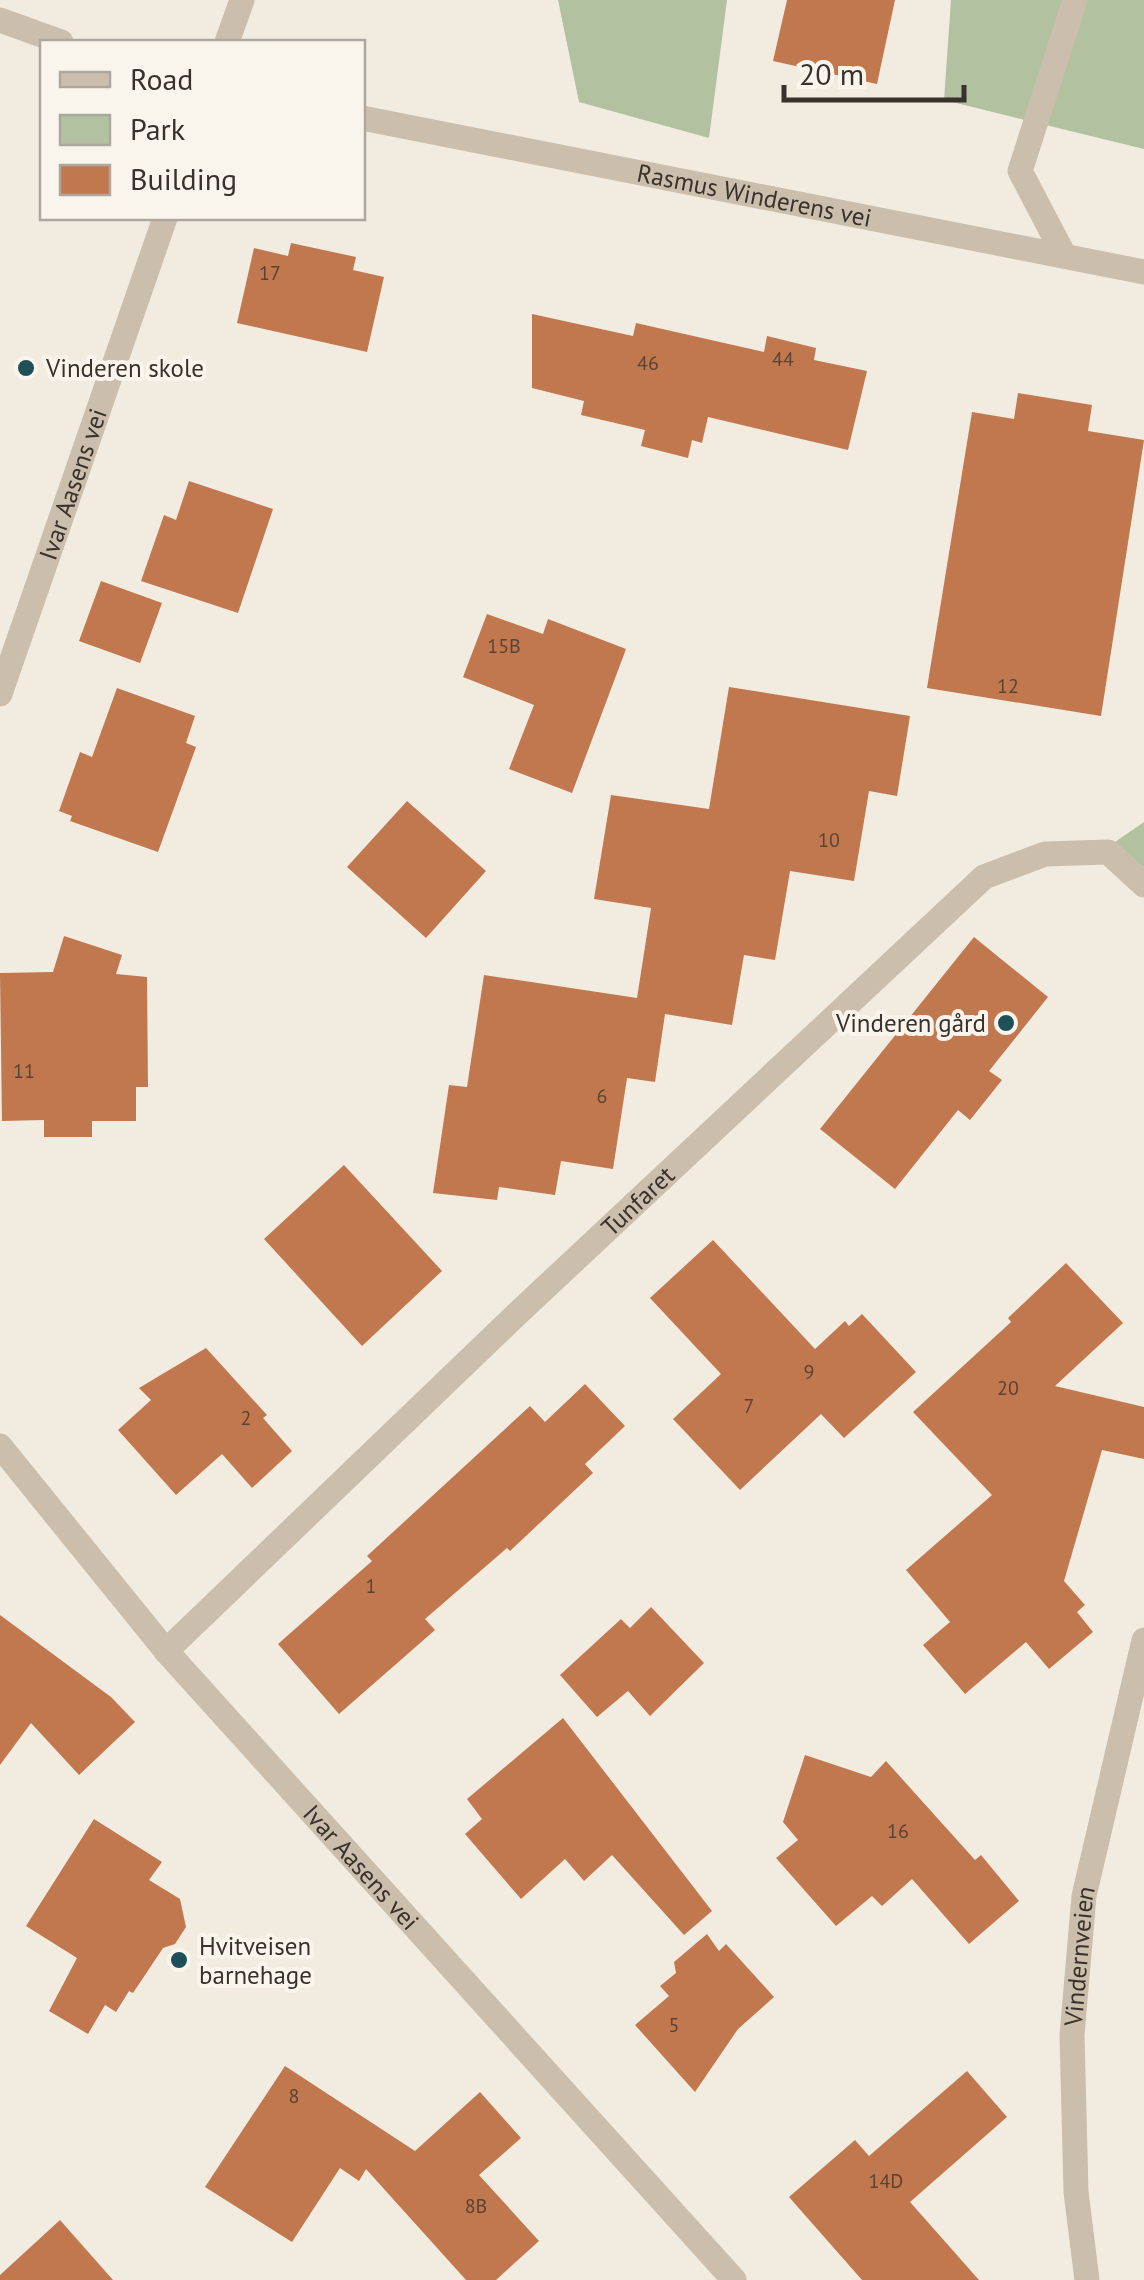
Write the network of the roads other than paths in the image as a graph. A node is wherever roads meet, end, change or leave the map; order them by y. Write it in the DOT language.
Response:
graph roads {
  1 [pos="242,0"];
  2 [pos="1075,0"];
  3 [pos="0,20"];
  4 [pos="55,40"];
  5 [pos="228,40"];
  6 [pos="365,119"];
  7 [pos="164,220"];
  8 [pos="1064,255"];
  9 [pos="1144,272"];
  10 [pos="0,694"];
  11 [pos="1144,885"];
  12 [pos="0,1446"];
  13 [pos="1144,1640"];
  14 [pos="166,1651"];
  15 [pos="734,2280"];
  16 [pos="1087,2280"];
  1 -- 5 [label="street"];
  2 -- 8 [label="street"];
  3 -- 4 [label="street"];
  6 -- 8 [label="street, Rasmus Winderens vei"];
  7 -- 10 [label="street, Ivar Aasens vei"];
  8 -- 9 [label="street, Rasmus Winderens vei"];
  11 -- 14 [label="street, Tunfaret"];
  12 -- 14 [label="street, Ivar Aasens vei"];
  13 -- 16 [label="street, Vindernveien"];
  14 -- 15 [label="street, Ivar Aasens vei"];
}
